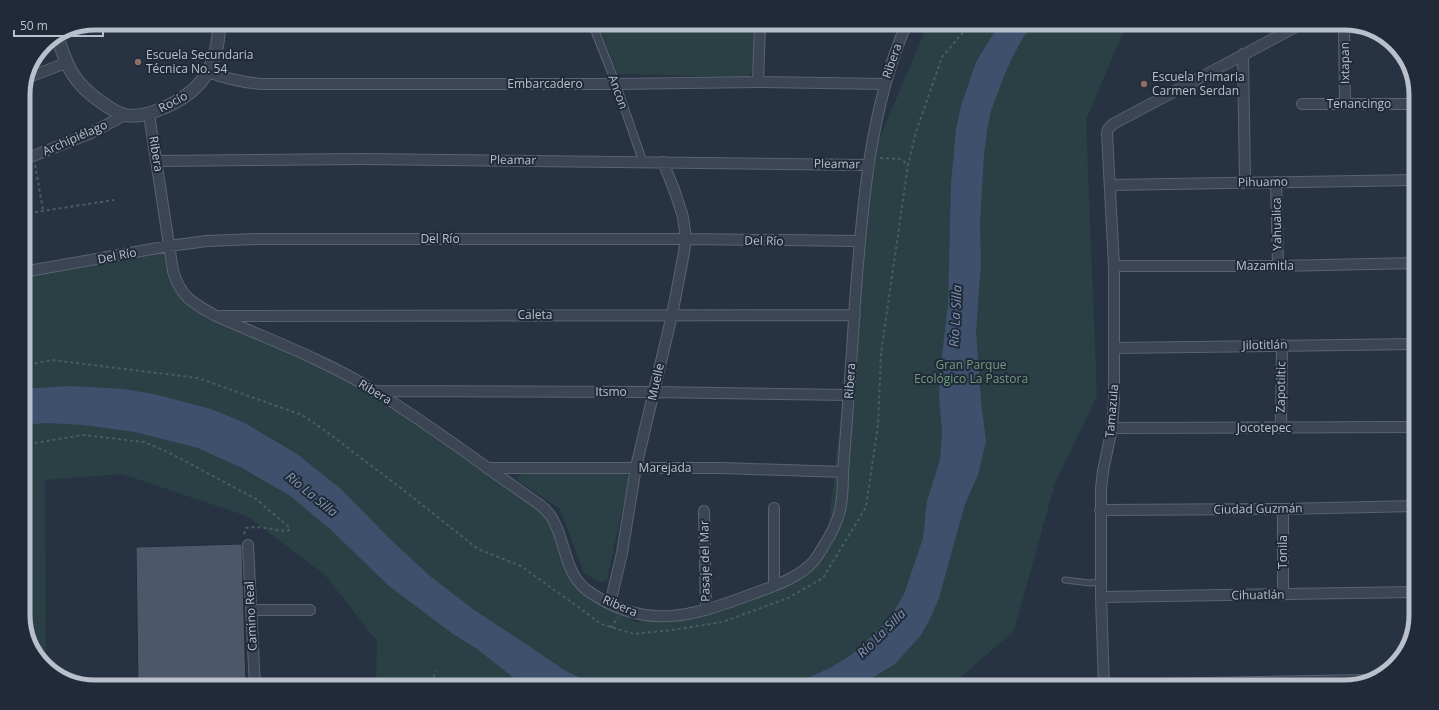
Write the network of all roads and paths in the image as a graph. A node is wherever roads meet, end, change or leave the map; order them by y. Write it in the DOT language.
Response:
graph roads {
  1 [pos="219,30"];
  2 [pos="595,30"];
  3 [pos="760,30"];
  4 [pos="903,30"];
  5 [pos="965,30"];
  6 [pos="1289,30"];
  7 [pos="1344,30"];
  8 [pos="59,41"];
  9 [pos="1243,54"];
  10 [pos="66,63"];
  11 [pos="208,72"];
  12 [pos="33,75"];
  13 [pos="758,82"];
  14 [pos="616,84"];
  15 [pos="884,84"];
  16 [pos="1345,103"];
  17 [pos="1302,104"];
  18 [pos="1409,104"];
  19 [pos="149,114"];
  20 [pos="126,115"];
  21 [pos="34,156"];
  22 [pos="30,157"];
  23 [pos="157,161"];
  24 [pos="869,161"];
  25 [pos="643,162"];
  26 [pos="663,162"];
  27 [pos="908,165"];
  28 [pos="1409,180"];
  29 [pos="1246,182"];
  30 [pos="1276,182"];
  31 [pos="1110,185"];
  32 [pos="114,200"];
  33 [pos="43,210"];
  34 [pos="30,213"];
  35 [pos="686,239"];
  36 [pos="860,241"];
  37 [pos="169,246"];
  38 [pos="1409,263"];
  39 [pos="1114,266"];
  40 [pos="1278,266"];
  41 [pos="30,271"];
  42 [pos="672,315"];
  43 [pos="855,315"];
  44 [pos="216,316"];
  45 [pos="1409,344"];
  46 [pos="1282,345"];
  47 [pos="1114,348"];
  48 [pos="30,365"];
  49 [pos="374,391"];
  50 [pos="653,392"];
  51 [pos="849,394"];
  52 [pos="1409,427"];
  53 [pos="1112,428"];
  54 [pos="1281,428"];
  55 [pos="30,444"];
  56 [pos="487,468"];
  57 [pos="636,468"];
  58 [pos="843,472"];
  59 [pos="1409,506"];
  60 [pos="774,508"];
  61 [pos="1283,509"];
  62 [pos="1100,510"];
  63 [pos="704,511"];
  64 [pos="248,545"];
  65 [pos="1065,580"];
  66 [pos="1101,582"];
  67 [pos="774,586"];
  68 [pos="1409,592"];
  69 [pos="1283,595"];
  70 [pos="1101,597"];
  71 [pos="610,604"];
  72 [pos="251,610"];
  73 [pos="310,610"];
  74 [pos="706,610"];
  75 [pos="437,671"];
  76 [pos="254,680"];
  77 [pos="431,680"];
  78 [pos="1104,680"];
  1 -- 11 [label="street, Rocío"];
  2 -- 14 [label="street, Ancon"];
  3 -- 13 [label="street"];
  4 -- 15 [label="street, Ribera"];
  5 -- 27 [label="path"];
  6 -- 9 [label="street"];
  7 -- 16 [label="street, Ixtapan"];
  8 -- 10 [label="street"];
  9 -- 29 [label="street"];
  9 -- 31 [label="street, Tamazula"];
  10 -- 12 [label="street"];
  10 -- 20 [label="street"];
  11 -- 14 [label="street, Embarcadero"];
  11 -- 19 [label="street, Rocío"];
  13 -- 14 [label="street, Embarcadero"];
  13 -- 15 [label="street, Embarcadero"];
  14 -- 25 [label="street, Ancon"];
  15 -- 24 [label="street, Ribera"];
  16 -- 17 [label="street, Tenancingo"];
  16 -- 18 [label="street, Tenancingo"];
  19 -- 20 [label="street, Rocío"];
  19 -- 23 [label="street, Ribera"];
  20 -- 21 [label="street, Archipiélago"];
  21 -- 22 [label="street, Archipiélago"];
  21 -- 33 [label="path"];
  23 -- 25 [label="street, Pleamar"];
  23 -- 37 [label="street, Ribera"];
  24 -- 26 [label="street, Pleamar"];
  24 -- 27 [label="path"];
  24 -- 36 [label="street, Ribera"];
  25 -- 26 [label="street, Pleamar"];
  26 -- 35 [label="street, Muelle"];
  27 -- 48 [label="path"];
  28 -- 30 [label="street, Pihuamo"];
  29 -- 30 [label="street, Pihuamo"];
  29 -- 31 [label="street, Pihuamo"];
  30 -- 40 [label="street, Yahualica"];
  31 -- 39 [label="street, Tamazula"];
  32 -- 33 [label="path"];
  33 -- 34 [label="path"];
  35 -- 36 [label="street, Del Río"];
  35 -- 37 [label="street, Del Río"];
  35 -- 42 [label="street, Muelle"];
  36 -- 43 [label="street, Ribera"];
  37 -- 41 [label="street, Del Río"];
  37 -- 44 [label="street, Ribera"];
  38 -- 40 [label="street, Mazamitla"];
  39 -- 40 [label="street, Mazamitla"];
  39 -- 47 [label="street, Tamazula"];
  42 -- 43 [label="street, Caleta"];
  42 -- 44 [label="street, Caleta"];
  42 -- 50 [label="street, Muelle"];
  43 -- 51 [label="street, Ribera"];
  44 -- 49 [label="street, Ribera"];
  45 -- 46 [label="street, Jilotitlán"];
  46 -- 47 [label="street, Jilotitlán"];
  46 -- 54 [label="street, Zapotiltic"];
  47 -- 53 [label="street, Tamazula"];
  49 -- 50 [label="street, Itsmo"];
  49 -- 56 [label="street, Ribera"];
  50 -- 51 [label="street, Itsmo"];
  50 -- 57 [label="street, Muelle"];
  51 -- 58 [label="street, Ribera"];
  52 -- 54 [label="street, Jocotepec"];
  53 -- 54 [label="street, Jocotepec"];
  53 -- 62 [label="street, Tamazula"];
  55 -- 64 [label="path"];
  56 -- 57 [label="street, Marejada"];
  56 -- 71 [label="street, Ribera"];
  57 -- 58 [label="street, Marejada"];
  57 -- 71 [label="street, Muelle"];
  58 -- 67 [label="street, Ribera"];
  59 -- 61 [label="street, Ciudad Guzmán"];
  60 -- 67 [label="street"];
  61 -- 62 [label="street, Ciudad Guzmán"];
  61 -- 69 [label="street, Tonila"];
  62 -- 66 [label="street, Tamazula"];
  63 -- 74 [label="street, Pasaje del Mar"];
  64 -- 72 [label="street, Camino Real"];
  65 -- 66 [label="lane"];
  66 -- 70 [label="street, Tamazula"];
  67 -- 74 [label="street, Ribera"];
  68 -- 69 [label="street, Cihuatlán"];
  69 -- 70 [label="street, Cihuatlán"];
  70 -- 78 [label="street, Tamazula"];
  71 -- 74 [label="street, Ribera"];
  72 -- 73 [label="street"];
  72 -- 76 [label="street, Camino Real"];
  75 -- 77 [label="path"];
}
